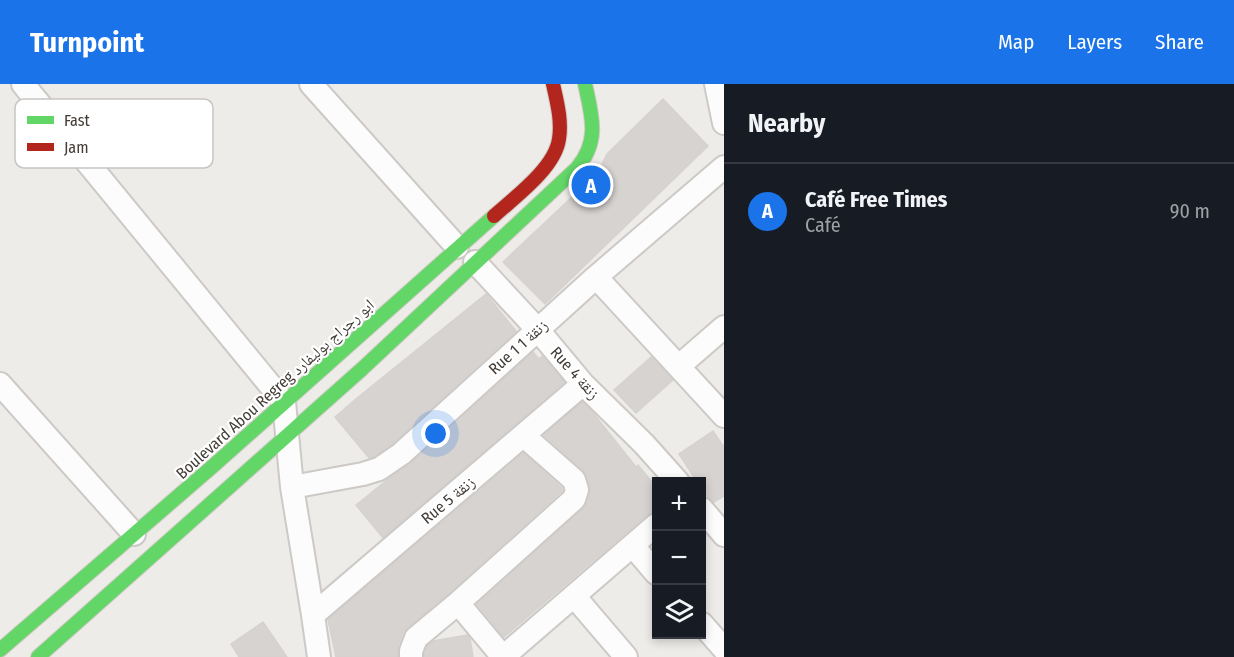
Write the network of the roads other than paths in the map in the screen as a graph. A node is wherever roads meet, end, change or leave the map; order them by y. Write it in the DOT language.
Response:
graph roads {
  1 [pos="23,84"];
  2 [pos="311,84"];
  3 [pos="553,84"];
  4 [pos="585,84"];
  5 [pos="716,84"];
  6 [pos="35,99"];
  7 [pos="724,123"];
  8 [pos="724,166"];
  9 [pos="92,168"];
  10 [pos="457,247"];
  11 [pos="475,262"];
  12 [pos="596,277"];
  13 [pos="724,327"];
  14 [pos="538,330"];
  15 [pos="679,366"];
  16 [pos="0,384"];
  17 [pos="583,384"];
  18 [pos="284,402"];
  19 [pos="724,416"];
  20 [pos="524,436"];
  21 [pos="287,437"];
  22 [pos="674,477"];
  23 [pos="292,488"];
  24 [pos="706,514"];
  25 [pos="652,529"];
  26 [pos="134,534"];
  27 [pos="724,535"];
  28 [pos="633,546"];
  29 [pos="652,567"];
  30 [pos="574,596"];
  31 [pos="458,603"];
  32 [pos="313,615"];
  33 [pos="706,629"];
  34 [pos="724,649"];
  35 [pos="0,650"];
  36 [pos="38,657"];
  37 [pos="319,657"];
  38 [pos="411,657"];
  39 [pos="503,657"];
  40 [pos="626,657"];
  1 -- 6 [label="street"];
  2 -- 10 [label="street"];
  3 -- 10 [label="main road, Boulevard Abou Regreg ابو رجراج بوليفارد"];
  4 -- 11 [label="main road"];
  5 -- 7 [label="street"];
  8 -- 12 [label="street, Rue 1 زنقة 1"];
  9 -- 18 [label="street"];
  10 -- 18 [label="main road, Boulevard Abou Regreg ابو رجراج بوليفارد"];
  11 -- 14 [label="street, Rue 4 زنقة"];
  11 -- 21 [label="main road"];
  12 -- 14 [label="street, Rue 1 زنقة 1"];
  12 -- 15 [label="street"];
  13 -- 15 [label="street"];
  14 -- 17 [label="street, Rue 4 زنقة"];
  14 -- 23 [label="street, Rue 1 زنقة 1"];
  15 -- 19 [label="street"];
  16 -- 26 [label="street"];
  17 -- 20 [label="street, Rue 5 زنقة"];
  17 -- 22 [label="street, Rue 4 زنقة"];
  18 -- 21 [label="street"];
  18 -- 26 [label="main road, Boulevard Abou Regreg ابو رجراج بوليفارد"];
  20 -- 31 [label="street"];
  20 -- 32 [label="street, Rue 5 زنقة"];
  21 -- 23 [label="street"];
  21 -- 36 [label="main road"];
  23 -- 32 [label="street"];
  24 -- 27 [label="street"];
  25 -- 28 [label="street"];
  26 -- 35 [label="main road, Boulevard Abou Regreg ابو رجراج بوليفارد"];
  28 -- 29 [label="street"];
  28 -- 30 [label="street"];
  30 -- 39 [label="street"];
  30 -- 40 [label="street"];
  31 -- 38 [label="street"];
  31 -- 39 [label="street"];
  32 -- 37 [label="street"];
  33 -- 34 [label="street"];
}
